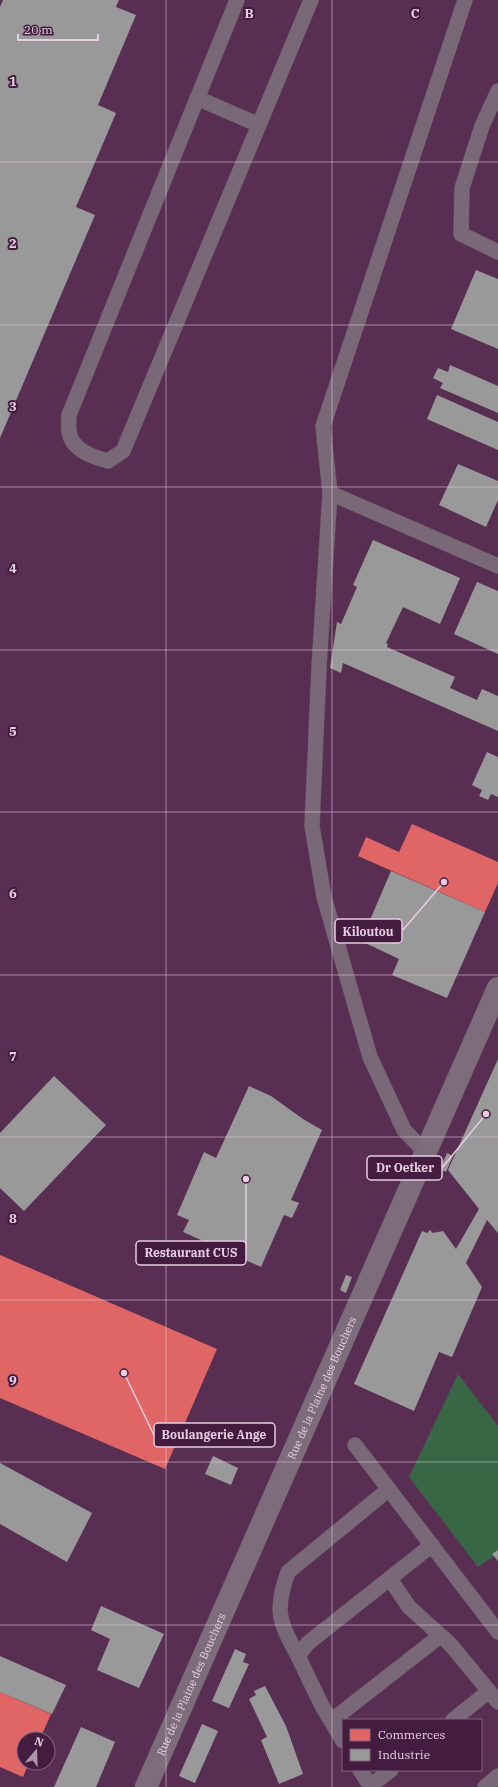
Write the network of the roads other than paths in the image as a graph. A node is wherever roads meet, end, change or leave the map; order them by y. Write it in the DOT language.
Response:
graph roads {
  1 [pos="237,0"];
  2 [pos="311,0"];
  3 [pos="465,0"];
  4 [pos="498,91"];
  5 [pos="197,98"];
  6 [pos="259,125"];
  7 [pos="498,252"];
  8 [pos="330,493"];
  9 [pos="498,566"];
  10 [pos="498,988"];
  11 [pos="426,1153"];
  12 [pos="355,1445"];
  13 [pos="389,1489"];
  14 [pos="432,1545"];
  15 [pos="390,1579"];
  16 [pos="498,1632"];
  17 [pos="440,1636"];
  18 [pos="298,1656"];
  19 [pos="494,1697"];
  20 [pos="455,1719"];
  21 [pos="331,1721"];
  22 [pos="342,1739"];
  23 [pos="361,1771"];
  24 [pos="390,1771"];
  25 [pos="498,1776"];
  26 [pos="146,1787"];
  27 [pos="370,1787"];
  28 [pos="485,1787"];
  1 -- 5 [label="lane"];
  2 -- 6 [label="lane"];
  3 -- 8 [label="lane"];
  4 -- 7 [label="lane"];
  5 -- 6 [label="lane"];
  5 -- 6 [label="lane"];
  8 -- 9 [label="lane"];
  8 -- 11 [label="lane"];
  10 -- 11 [label="street, Rue de la Plaine des Bouchers"];
  11 -- 26 [label="street, Rue de la Plaine des Bouchers"];
  12 -- 13 [label="lane"];
  13 -- 14 [label="lane"];
  13 -- 18 [label="lane"];
  14 -- 15 [label="lane"];
  14 -- 16 [label="lane"];
  15 -- 17 [label="lane"];
  15 -- 18 [label="lane"];
  17 -- 19 [label="lane"];
  17 -- 21 [label="lane"];
  18 -- 21 [label="lane"];
  19 -- 20 [label="lane"];
  21 -- 22 [label="lane"];
  23 -- 27 [label="lane"];
  24 -- 27 [label="lane"];
  25 -- 28 [label="lane"];
}
